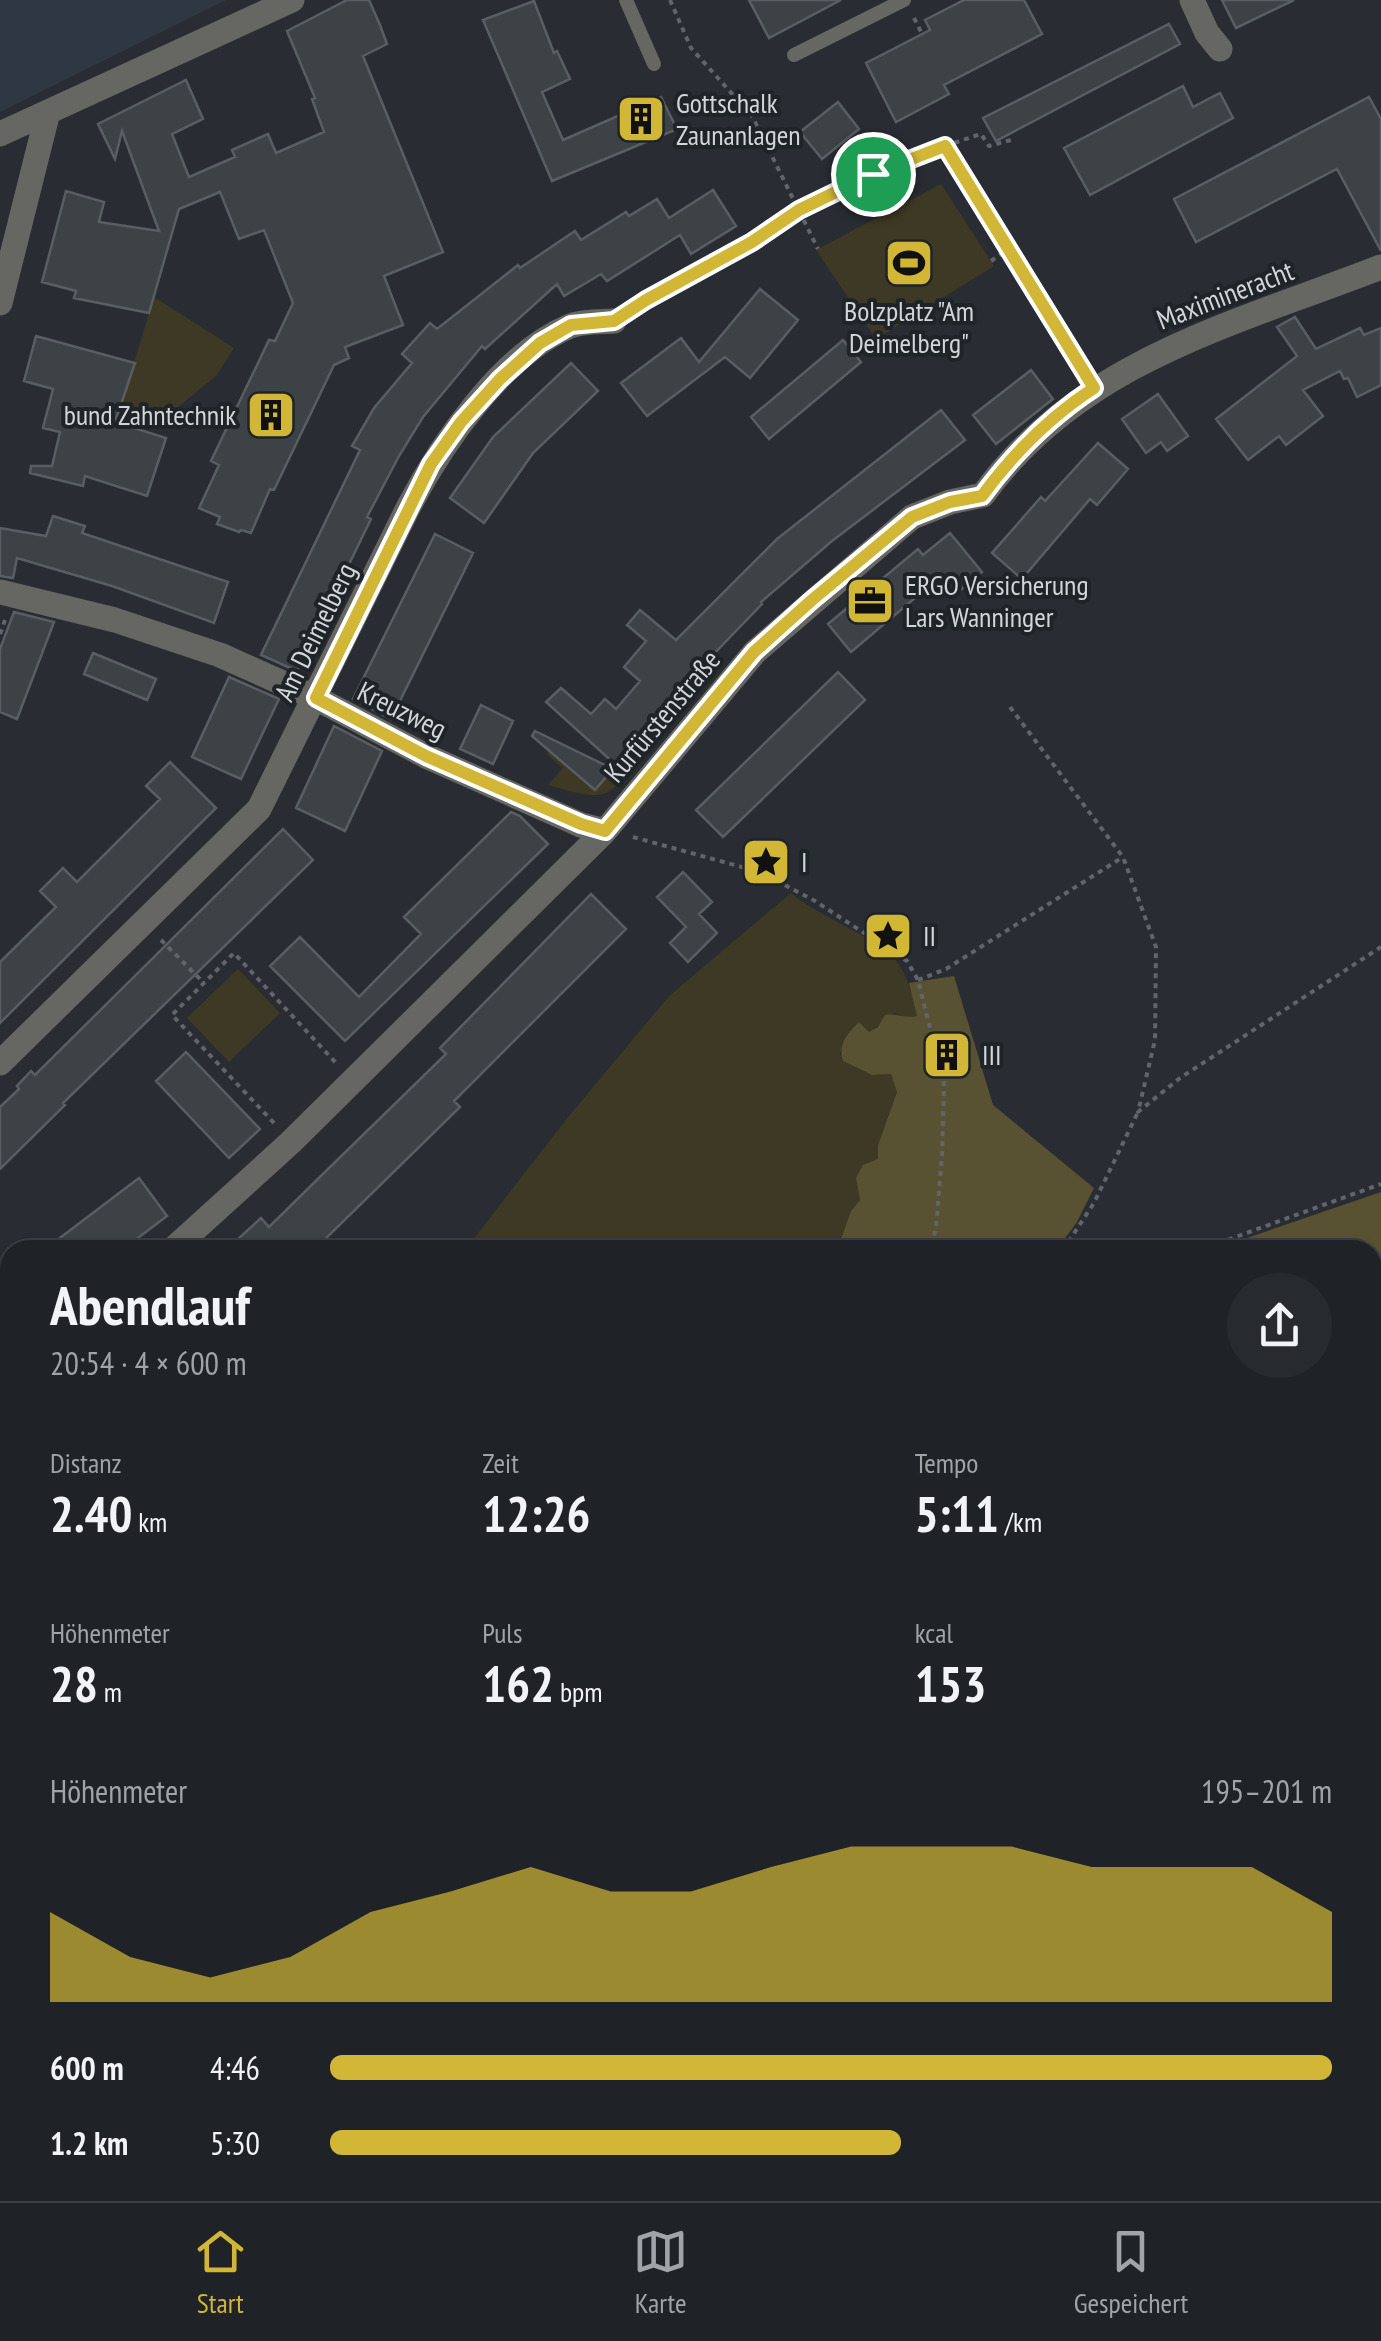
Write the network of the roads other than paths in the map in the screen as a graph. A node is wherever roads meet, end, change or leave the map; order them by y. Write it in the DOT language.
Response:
graph roads {
  1 [pos="292,0"];
  2 [pos="626,0"];
  3 [pos="904,0"];
  4 [pos="1192,0"];
  5 [pos="1220,49"];
  6 [pos="794,55"];
  7 [pos="654,64"];
  8 [pos="48,112"];
  9 [pos="0,134"];
  10 [pos="1381,267"];
  11 [pos="703,271"];
  12 [pos="0,303"];
  13 [pos="614,321"];
  14 [pos="1094,388"];
  15 [pos="0,592"];
  16 [pos="316,698"];
  17 [pos="605,831"];
  18 [pos="0,1063"];
  19 [pos="183,1240"];
  1 -- 8 [label="street"];
  2 -- 7 [label="lane"];
  3 -- 6 [label="lane"];
  4 -- 5 [label="street"];
  8 -- 9 [label="street"];
  8 -- 12 [label="street"];
  10 -- 14 [label="street, Maximineracht"];
  11 -- 13 [label="lane, Am Deimelberg"];
  13 -- 16 [label="street, Am Deimelberg"];
  14 -- 17 [label="street, Kurfürstenstraße"];
  15 -- 16 [label="street, Kreuzweg"];
  16 -- 17 [label="street, Kreuzweg"];
  16 -- 18 [label="street, Am Deimelberg"];
  17 -- 19 [label="street, Kurfürstenstraße"];
}
